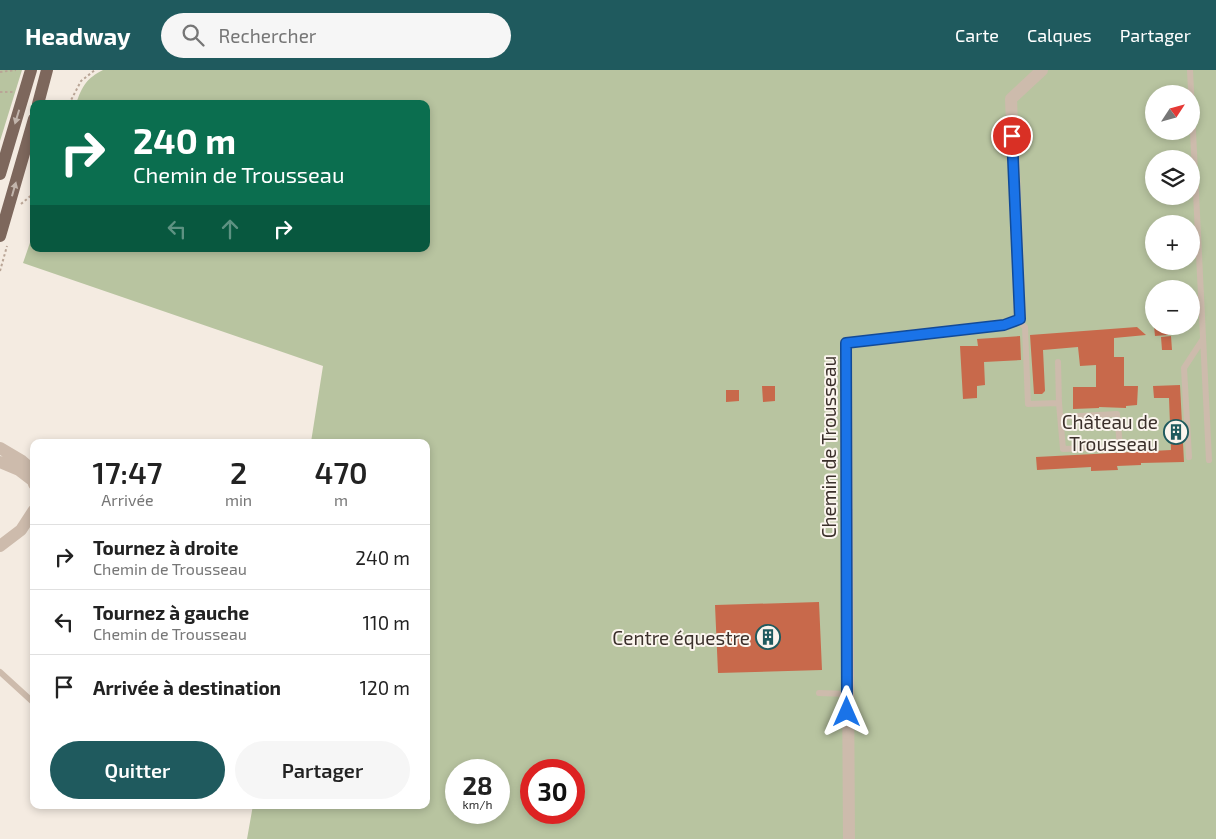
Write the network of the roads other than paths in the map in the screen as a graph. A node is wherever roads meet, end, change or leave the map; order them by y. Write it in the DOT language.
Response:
graph roads {
  1 [pos="31,70"];
  2 [pos="48,70"];
  3 [pos="1042,70"];
  4 [pos="1190,70"];
  5 [pos="39,100"];
  6 [pos="30,133"];
  7 [pos="0,174"];
  8 [pos="0,236"];
  9 [pos="1017,320"];
  10 [pos="1204,339"];
  11 [pos="1058,362"];
  12 [pos="1059,403"];
  13 [pos="1061,417"];
  14 [pos="0,448"];
  15 [pos="1189,457"];
  16 [pos="1209,460"];
  17 [pos="0,462"];
  18 [pos="30,471"];
  19 [pos="30,479"];
  20 [pos="30,516"];
  21 [pos="0,546"];
  22 [pos="0,672"];
  23 [pos="819,693"];
  24 [pos="847,694"];
  25 [pos="30,699"];
  26 [pos="848,839"];
  1 -- 7 [label="main road, one-way"];
  2 -- 5 [label="main road"];
  3 -- 9 [label="street"];
  4 -- 10 [label="lane"];
  8 -- 6 [label="main road, one-way"];
  9 -- 12 [label="lane"];
  9 -- 24 [label="street, Chemin de Trousseau"];
  10 -- 15 [label="lane"];
  10 -- 16 [label="lane"];
  11 -- 12 [label="lane"];
  12 -- 13 [label="lane"];
  13 -- 13 [label="lane"];
  14 -- 18 [label="street"];
  17 -- 19 [label="street"];
  20 -- 21 [label="street"];
  22 -- 25 [label="lane"];
  23 -- 24 [label="lane"];
  24 -- 26 [label="street, Chemin de Trousseau"];
}
